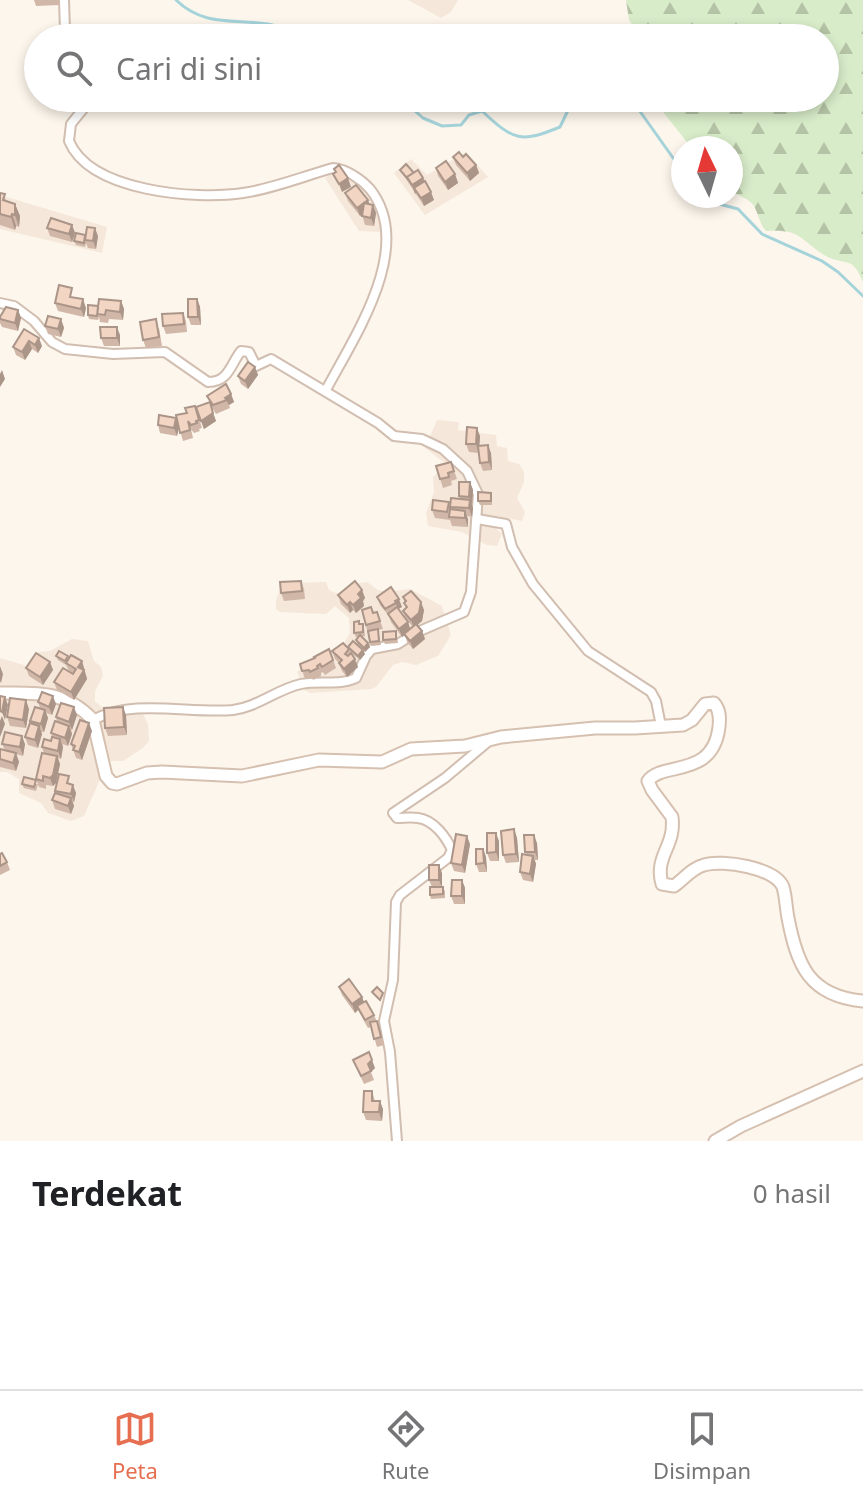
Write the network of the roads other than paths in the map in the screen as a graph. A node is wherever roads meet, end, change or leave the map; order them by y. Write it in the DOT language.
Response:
graph roads {
  1 [pos="64,0"];
  2 [pos="65,24"];
  3 [pos="81,112"];
  4 [pos="0,303"];
  5 [pos="326,390"];
  6 [pos="477,519"];
  7 [pos="0,693"];
  8 [pos="93,720"];
  9 [pos="661,726"];
  10 [pos="491,740"];
  11 [pos="863,1001"];
  12 [pos="863,1071"];
  13 [pos="397,1141"];
  14 [pos="715,1141"];
  1 -- 2 [label="street"];
  3 -- 5 [label="street"];
  4 -- 5 [label="street"];
  5 -- 6 [label="street"];
  6 -- 8 [label="street"];
  6 -- 9 [label="street"];
  7 -- 8 [label="street"];
  8 -- 10 [label="street"];
  9 -- 10 [label="street"];
  9 -- 11 [label="street"];
  10 -- 13 [label="street"];
  12 -- 14 [label="street"];
}
